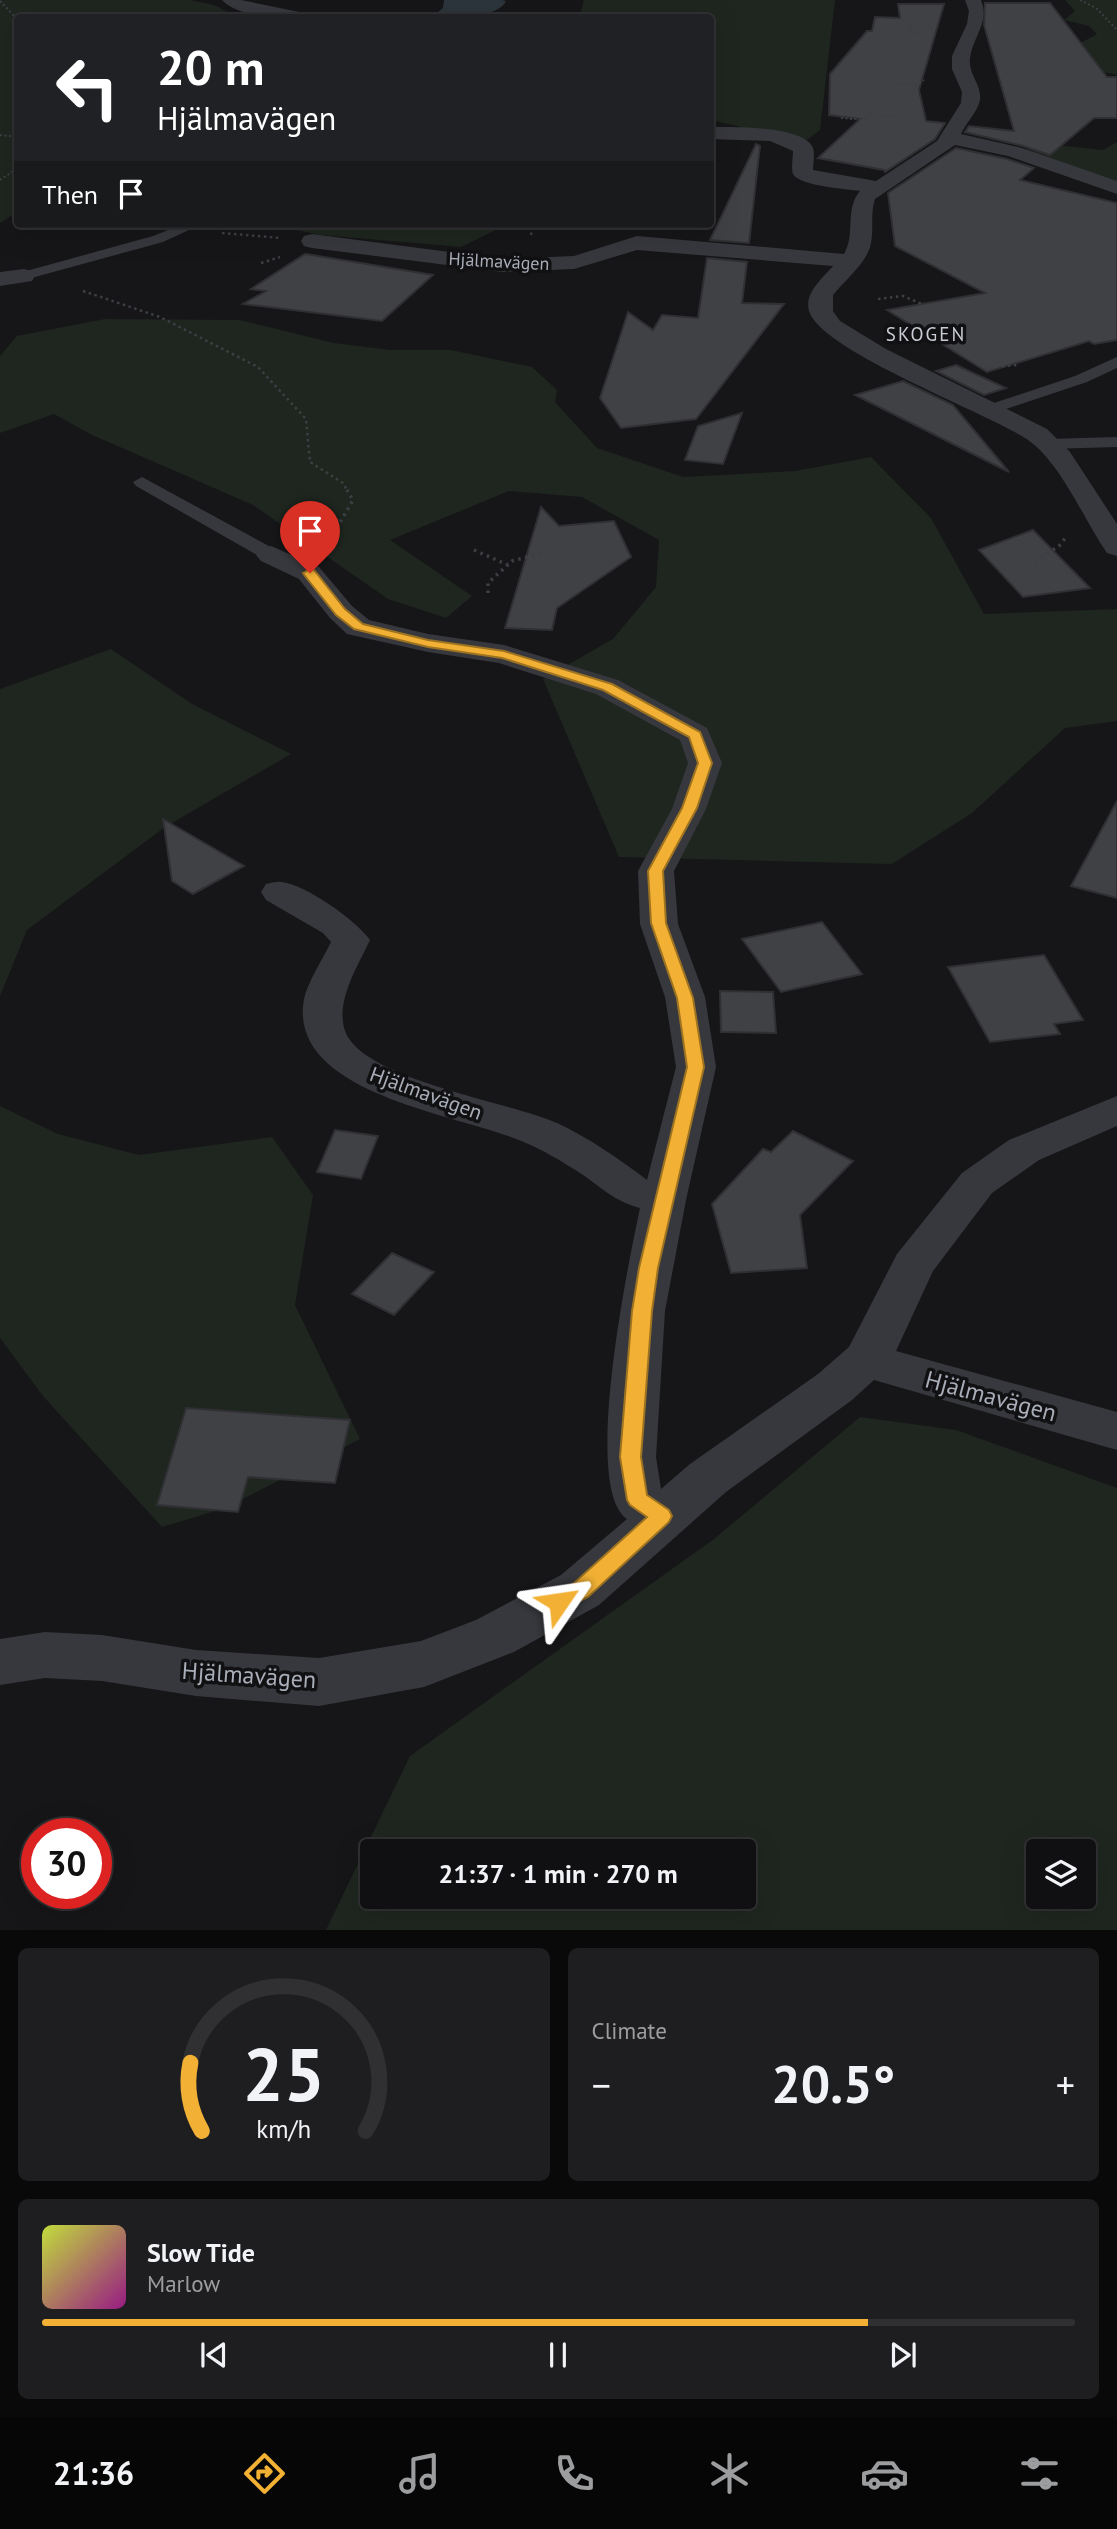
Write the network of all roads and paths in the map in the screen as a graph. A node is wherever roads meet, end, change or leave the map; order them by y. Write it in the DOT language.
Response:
graph roads {
  1 [pos="230,0"];
  2 [pos="973,0"];
  3 [pos="1080,0"];
  4 [pos="0,1"];
  5 [pos="284,14"];
  6 [pos="14,16"];
  7 [pos="912,19"];
  8 [pos="1117,30"];
  9 [pos="926,37"];
  10 [pos="924,80"];
  11 [pos="874,83"];
  12 [pos="918,83"];
  13 [pos="912,94"];
  14 [pos="917,114"];
  15 [pos="841,118"];
  16 [pos="714,133"];
  17 [pos="951,138"];
  18 [pos="876,187"];
  19 [pos="1117,188"];
  20 [pos="188,228"];
  21 [pos="200,228"];
  22 [pos="312,241"];
  23 [pos="851,261"];
  24 [pos="24,276"];
  25 [pos="0,279"];
  26 [pos="878,299"];
  27 [pos="922,304"];
  28 [pos="1117,362"];
  29 [pos="988,410"];
  30 [pos="1117,442"];
  31 [pos="1048,444"];
  32 [pos="142,482"];
  33 [pos="1069,533"];
  34 [pos="1117,547"];
  35 [pos="474,550"];
  36 [pos="547,552"];
  37 [pos="279,558"];
  38 [pos="1035,561"];
  39 [pos="508,565"];
  40 [pos="488,593"];
  41 [pos="279,892"];
  42 [pos="1117,1111"];
  43 [pos="664,1200"];
  44 [pos="866,1360"];
  45 [pos="1117,1431"];
  46 [pos="662,1516"];
  47 [pos="0,1662"];
  1 -- 5 [label="street"];
  2 -- 17 [label="street"];
  3 -- 8 [label="path"];
  4 -- 6 [label="path"];
  7 -- 9 [label="path"];
  10 -- 12 [label="path"];
  11 -- 12 [label="path"];
  12 -- 13 [label="path"];
  14 -- 15 [label="path"];
  16 -- 18 [label="street"];
  17 -- 18 [label="street"];
  17 -- 19 [label="street"];
  18 -- 23 [label="street"];
  20 -- 24 [label="lane"];
  21 -- 22 [label="path"];
  22 -- 23 [label="street, Hjälmavägen"];
  23 -- 29 [label="street"];
  24 -- 25 [label="street"];
  24 -- 37 [label="path"];
  26 -- 27 [label="path"];
  28 -- 29 [label="lane"];
  29 -- 31 [label="street"];
  30 -- 31 [label="lane"];
  31 -- 34 [label="street"];
  32 -- 37 [label="lane"];
  33 -- 38 [label="path"];
  35 -- 39 [label="path"];
  36 -- 39 [label="path"];
  37 -- 43 [label="street"];
  39 -- 40 [label="path"];
  41 -- 43 [label="street, Hjälmavägen"];
  42 -- 44 [label="street, Hjälmavägen"];
  43 -- 46 [label="street"];
  44 -- 45 [label="street, Hjälmavägen"];
  44 -- 46 [label="street, Hjälmavägen"];
  46 -- 47 [label="street, Hjälmavägen"];
}
